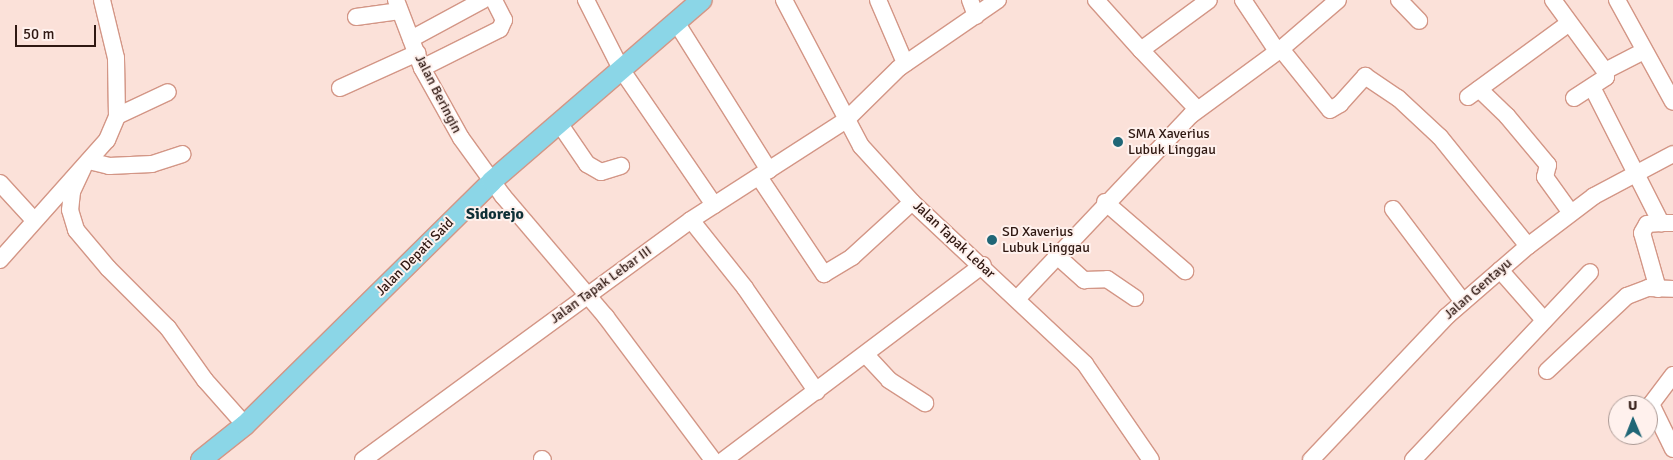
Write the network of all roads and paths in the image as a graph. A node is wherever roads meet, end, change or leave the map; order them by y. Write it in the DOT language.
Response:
graph roads {
  1 [pos="102,0"];
  2 [pos="483,0"];
  3 [pos="494,0"];
  4 [pos="586,0"];
  5 [pos="702,0"];
  6 [pos="784,0"];
  7 [pos="878,0"];
  8 [pos="970,0"];
  9 [pos="998,0"];
  10 [pos="1096,0"];
  11 [pos="1209,0"];
  12 [pos="1243,0"];
  13 [pos="1338,0"];
  14 [pos="1399,0"];
  15 [pos="1553,0"];
  16 [pos="1617,0"];
  17 [pos="398,6"];
  18 [pos="356,16"];
  19 [pos="976,16"];
  20 [pos="1419,21"];
  21 [pos="676,22"];
  22 [pos="1569,23"];
  23 [pos="1141,50"];
  24 [pos="1279,50"];
  25 [pos="1644,50"];
  26 [pos="417,54"];
  27 [pos="905,63"];
  28 [pos="621,69"];
  29 [pos="1605,71"];
  30 [pos="1592,86"];
  31 [pos="340,88"];
  32 [pos="168,92"];
  33 [pos="1574,98"];
  34 [pos="1673,102"];
  35 [pos="1197,109"];
  36 [pos="117,116"];
  37 [pos="846,120"];
  38 [pos="559,123"];
  39 [pos="182,154"];
  40 [pos="1673,154"];
  41 [pos="86,165"];
  42 [pos="621,166"];
  43 [pos="1638,171"];
  44 [pos="764,174"];
  45 [pos="492,181"];
  46 [pos="0,183"];
  47 [pos="912,202"];
  48 [pos="1105,202"];
  49 [pos="714,205"];
  50 [pos="1393,209"];
  51 [pos="1572,213"];
  52 [pos="33,220"];
  53 [pos="691,220"];
  54 [pos="1667,223"];
  55 [pos="1528,246"];
  56 [pos="1056,255"];
  57 [pos="0,260"];
  58 [pos="983,265"];
  59 [pos="1500,270"];
  60 [pos="1184,271"];
  61 [pos="1590,272"];
  62 [pos="1666,289"];
  63 [pos="586,294"];
  64 [pos="1017,298"];
  65 [pos="1135,298"];
  66 [pos="1463,302"];
  67 [pos="1544,320"];
  68 [pos="866,356"];
  69 [pos="1547,370"];
  70 [pos="1673,375"];
  71 [pos="817,392"];
  72 [pos="925,403"];
  73 [pos="245,425"];
  74 [pos="1673,449"];
  75 [pos="201,460"];
  76 [pos="363,460"];
  77 [pos="713,460"];
  78 [pos="724,460"];
  79 [pos="1151,460"];
  80 [pos="1312,460"];
  81 [pos="1413,460"];
  1 -- 36 [label="street"];
  2 -- 26 [label="street"];
  3 -- 26 [label="street"];
  4 -- 28 [label="street"];
  5 -- 21 [label="main road, Jalan Depati Said"];
  6 -- 37 [label="street, Jalan Tapak Lebar"];
  7 -- 27 [label="street"];
  8 -- 19 [label="street"];
  9 -- 19 [label="street, Jalan Tapak Lebar III"];
  10 -- 23 [label="street"];
  11 -- 23 [label="street"];
  12 -- 24 [label="street"];
  13 -- 24 [label="street"];
  14 -- 20 [label="street"];
  15 -- 22 [label="street"];
  16 -- 25 [label="street"];
  17 -- 18 [label="street"];
  17 -- 26 [label="street, Jalan Beringin"];
  19 -- 27 [label="street, Jalan Tapak Lebar III"];
  21 -- 28 [label="main road, Jalan Depati Said"];
  21 -- 44 [label="street"];
  22 -- 29 [label="street"];
  22 -- 51 [label="street"];
  23 -- 35 [label="street"];
  24 -- 35 [label="street"];
  24 -- 55 [label="street"];
  25 -- 29 [label="street"];
  25 -- 34 [label="street"];
  26 -- 31 [label="street"];
  26 -- 45 [label="street, Jalan Beringin"];
  27 -- 37 [label="street, Jalan Tapak Lebar III"];
  28 -- 38 [label="main road, Jalan Depati Said"];
  28 -- 49 [label="street"];
  29 -- 30 [label="street"];
  30 -- 33 [label="street"];
  30 -- 43 [label="street"];
  32 -- 36 [label="street"];
  35 -- 48 [label="street"];
  36 -- 41 [label="street"];
  37 -- 44 [label="street, Jalan Tapak Lebar III"];
  37 -- 47 [label="street, Jalan Tapak Lebar"];
  38 -- 42 [label="street"];
  38 -- 45 [label="main road, Jalan Depati Said"];
  39 -- 41 [label="street"];
  40 -- 43 [label="street, Jalan Gentayu"];
  41 -- 52 [label="street"];
  41 -- 73 [label="street"];
  43 -- 51 [label="street, Jalan Gentayu"];
  43 -- 54 [label="street"];
  44 -- 47 [label="street"];
  44 -- 49 [label="street, Jalan Tapak Lebar III"];
  45 -- 63 [label="street, Jalan Beringin"];
  45 -- 73 [label="main road, Jalan Depati Said"];
  46 -- 52 [label="street"];
  47 -- 58 [label="street, Jalan Tapak Lebar"];
  48 -- 56 [label="street"];
  48 -- 60 [label="street"];
  49 -- 53 [label="street, Jalan Tapak Lebar III"];
  50 -- 66 [label="street"];
  51 -- 55 [label="street, Jalan Gentayu"];
  52 -- 57 [label="street"];
  53 -- 63 [label="street, Jalan Tapak Lebar III"];
  53 -- 71 [label="street"];
  54 -- 62 [label="street"];
  55 -- 59 [label="street, Jalan Gentayu"];
  56 -- 64 [label="street"];
  56 -- 65 [label="street"];
  58 -- 64 [label="street, Jalan Tapak Lebar"];
  58 -- 68 [label="street"];
  59 -- 66 [label="street, Jalan Gentayu"];
  59 -- 67 [label="street"];
  61 -- 67 [label="street"];
  62 -- 69 [label="street"];
  63 -- 76 [label="street, Jalan Tapak Lebar III"];
  63 -- 77 [label="street, Jalan Beringin"];
  64 -- 79 [label="street, Jalan Tapak Lebar"];
  66 -- 80 [label="street, Jalan Gentayu"];
  67 -- 81 [label="street"];
  68 -- 71 [label="street"];
  68 -- 72 [label="street"];
  70 -- 74 [label="street"];
  71 -- 78 [label="street"];
  73 -- 75 [label="main road, Jalan Depati Said"];
}
